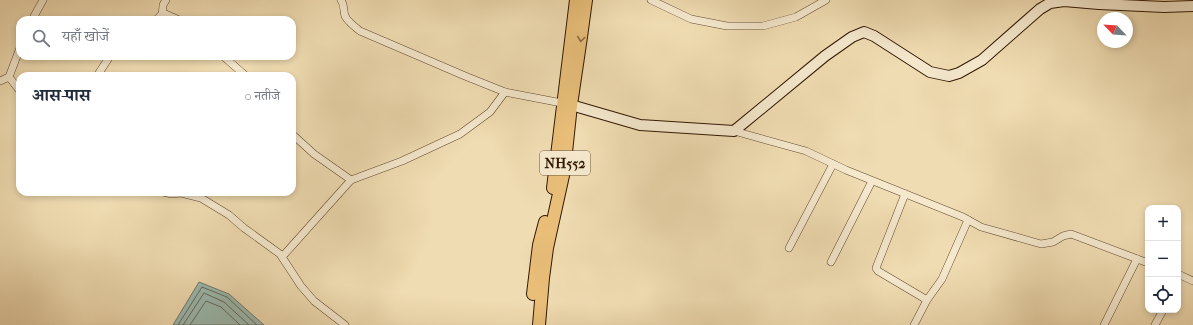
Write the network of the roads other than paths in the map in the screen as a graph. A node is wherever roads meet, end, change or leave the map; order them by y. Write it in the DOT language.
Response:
graph roads {
  1 [pos="43,0"];
  2 [pos="166,0"];
  3 [pos="341,0"];
  4 [pos="576,0"];
  5 [pos="586,0"];
  6 [pos="651,0"];
  7 [pos="826,0"];
  8 [pos="1049,1"];
  9 [pos="1193,6"];
  10 [pos="34,16"];
  11 [pos="162,16"];
  12 [pos="16,59"];
  13 [pos="107,60"];
  14 [pos="228,60"];
  15 [pos="100,72"];
  16 [pos="241,72"];
  17 [pos="9,77"];
  18 [pos="0,81"];
  19 [pos="16,86"];
  20 [pos="505,92"];
  21 [pos="567,104"];
  22 [pos="734,131"];
  23 [pos="296,138"];
  24 [pos="833,164"];
  25 [pos="351,180"];
  26 [pos="872,181"];
  27 [pos="905,194"];
  28 [pos="193,196"];
  29 [pos="968,220"];
  30 [pos="789,248"];
  31 [pos="282,257"];
  32 [pos="1137,259"];
  33 [pos="832,262"];
  34 [pos="1145,262"];
  35 [pos="1181,277"];
  36 [pos="1193,281"];
  37 [pos="927,300"];
  38 [pos="1161,313"];
  39 [pos="345,325"];
  40 [pos="530,325"];
  41 [pos="539,325"];
  42 [pos="914,325"];
  43 [pos="1104,325"];
  44 [pos="1155,325"];
  1 -- 10 [label="street"];
  2 -- 11 [label="street"];
  3 -- 20 [label="street"];
  4 -- 21 [label="highway, NH552"];
  5 -- 21 [label="highway, NH552, one-way"];
  6 -- 7 [label="street"];
  8 -- 9 [label="street"];
  8 -- 22 [label="street"];
  12 -- 17 [label="street"];
  13 -- 15 [label="street"];
  14 -- 16 [label="street"];
  17 -- 18 [label="street"];
  17 -- 19 [label="street"];
  20 -- 21 [label="street"];
  20 -- 25 [label="street"];
  21 -- 22 [label="street"];
  21 -- 40 [label="highway, NH552"];
  21 -- 41 [label="highway, NH552"];
  22 -- 24 [label="street"];
  23 -- 25 [label="street"];
  24 -- 26 [label="street"];
  24 -- 30 [label="street"];
  25 -- 31 [label="street"];
  26 -- 27 [label="street"];
  26 -- 33 [label="street"];
  27 -- 29 [label="street"];
  27 -- 37 [label="street"];
  28 -- 31 [label="street"];
  29 -- 32 [label="street"];
  29 -- 37 [label="street"];
  31 -- 39 [label="street"];
  32 -- 34 [label="street"];
  32 -- 43 [label="street"];
  35 -- 36 [label="street"];
  37 -- 42 [label="street"];
  38 -- 44 [label="street"];
}
